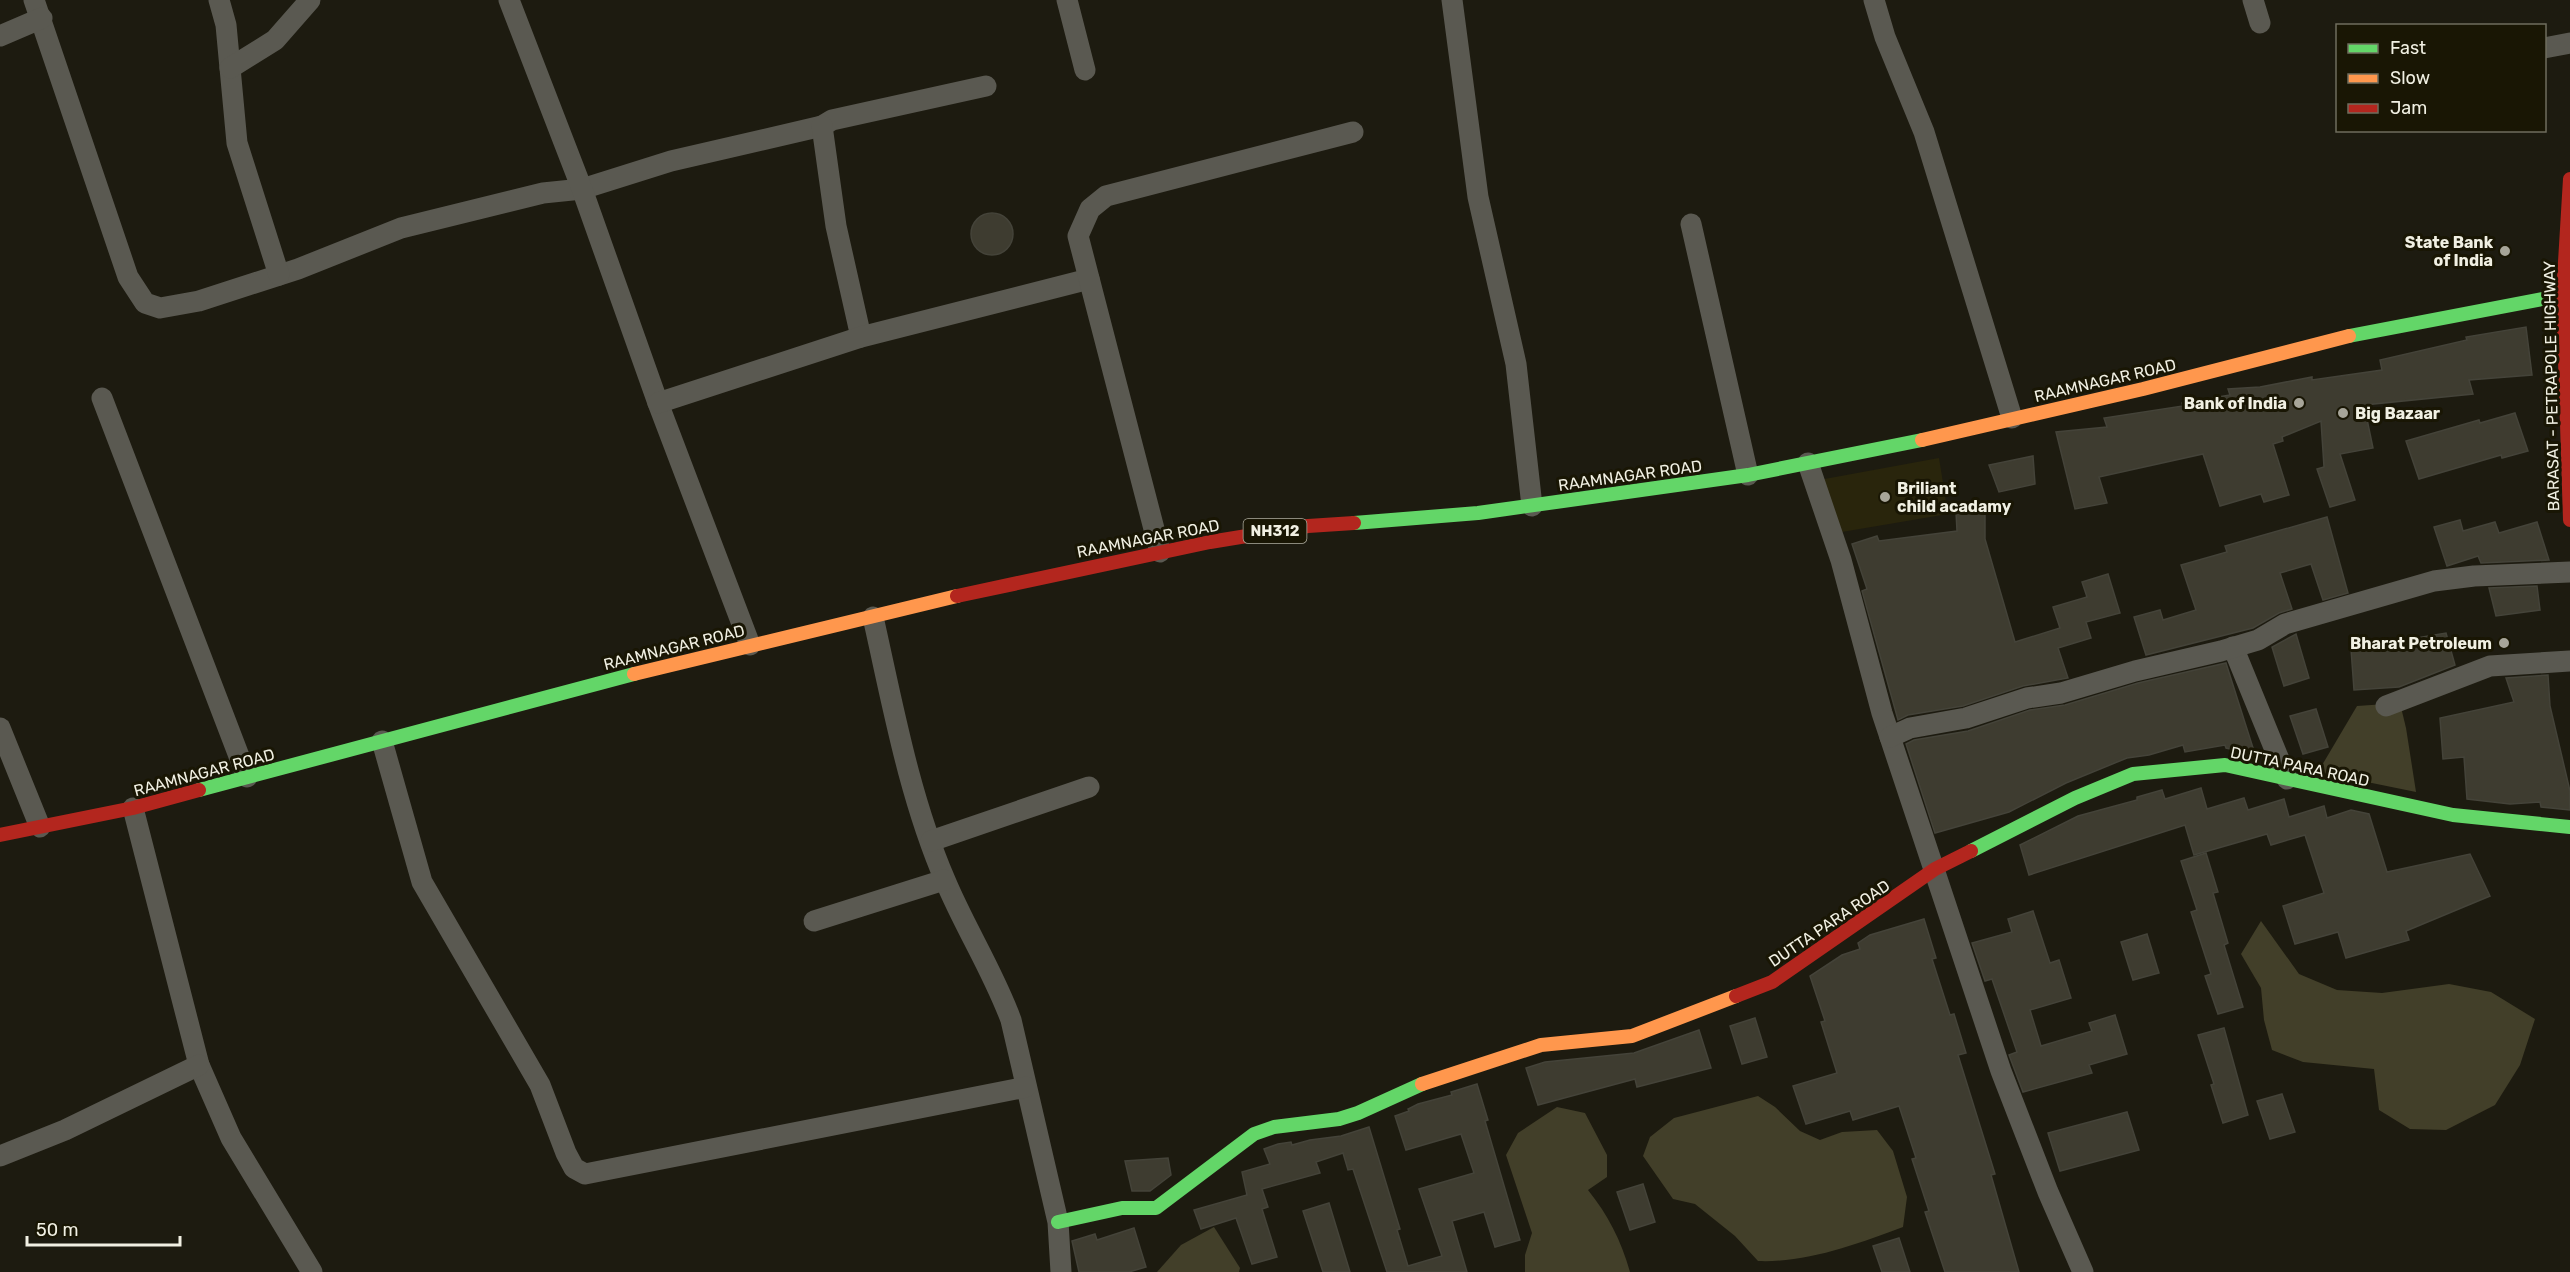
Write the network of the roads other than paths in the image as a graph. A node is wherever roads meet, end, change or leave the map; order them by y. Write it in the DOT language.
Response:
graph roads {
  1 [pos="219,0"];
  2 [pos="310,0"];
  3 [pos="509,0"];
  4 [pos="1068,0"];
  5 [pos="1452,0"];
  6 [pos="1874,0"];
  7 [pos="2253,0"];
  8 [pos="38,9"];
  9 [pos="2260,23"];
  10 [pos="0,36"];
  11 [pos="2570,43"];
  12 [pos="2546,48"];
  13 [pos="230,68"];
  14 [pos="1085,70"];
  15 [pos="986,86"];
  16 [pos="822,126"];
  17 [pos="1353,132"];
  18 [pos="2570,179"];
  19 [pos="582,189"];
  20 [pos="1691,224"];
  21 [pos="279,275"];
  22 [pos="1089,279"];
  23 [pos="2566,295"];
  24 [pos="861,337"];
  25 [pos="102,398"];
  26 [pos="658,403"];
  27 [pos="2012,418"];
  28 [pos="1808,463"];
  29 [pos="1748,475"];
  30 [pos="1532,506"];
  31 [pos="2570,520"];
  32 [pos="1160,552"];
  33 [pos="2570,572"];
  34 [pos="873,617"];
  35 [pos="750,645"];
  36 [pos="2233,647"];
  37 [pos="2570,661"];
  38 [pos="2386,706"];
  39 [pos="0,728"];
  40 [pos="1890,736"];
  41 [pos="382,741"];
  42 [pos="247,777"];
  43 [pos="2287,778"];
  44 [pos="1089,787"];
  45 [pos="133,808"];
  46 [pos="40,827"];
  47 [pos="2570,827"];
  48 [pos="0,834"];
  49 [pos="931,841"];
  50 [pos="1935,869"];
  51 [pos="944,880"];
  52 [pos="814,921"];
  53 [pos="199,1065"];
  54 [pos="1026,1087"];
  55 [pos="0,1156"];
  56 [pos="1058,1222"];
  57 [pos="312,1272"];
  58 [pos="1061,1272"];
  59 [pos="2083,1272"];
  1 -- 13 [label="street"];
  2 -- 13 [label="street"];
  3 -- 19 [label="street"];
  4 -- 14 [label="street"];
  5 -- 30 [label="street"];
  6 -- 27 [label="street"];
  7 -- 9 [label="street"];
  8 -- 10 [label="street"];
  8 -- 21 [label="street"];
  11 -- 12 [label="street"];
  13 -- 21 [label="street"];
  15 -- 16 [label="street"];
  16 -- 19 [label="street"];
  16 -- 24 [label="street"];
  17 -- 22 [label="street"];
  18 -- 23 [label="main road, BARASAT - PETRAPOLE HIGHWAY"];
  19 -- 21 [label="street"];
  19 -- 26 [label="street"];
  20 -- 29 [label="street"];
  22 -- 24 [label="street"];
  22 -- 32 [label="street"];
  23 -- 27 [label="main road, RAAMNAGAR ROAD / NH312"];
  23 -- 31 [label="main road, BARASAT - PETRAPOLE HIGHWAY"];
  24 -- 26 [label="street"];
  25 -- 42 [label="street"];
  26 -- 35 [label="street"];
  27 -- 28 [label="main road, RAAMNAGAR ROAD / NH312"];
  28 -- 29 [label="main road, RAAMNAGAR ROAD / NH312"];
  28 -- 40 [label="street"];
  29 -- 30 [label="main road, RAAMNAGAR ROAD / NH312"];
  30 -- 32 [label="main road, RAAMNAGAR ROAD / NH312"];
  32 -- 34 [label="main road, RAAMNAGAR ROAD / NH312"];
  33 -- 36 [label="street"];
  34 -- 35 [label="main road, RAAMNAGAR ROAD / NH312"];
  34 -- 49 [label="street"];
  35 -- 41 [label="main road, RAAMNAGAR ROAD / NH312"];
  36 -- 40 [label="street"];
  36 -- 43 [label="street"];
  37 -- 38 [label="street"];
  39 -- 46 [label="street"];
  40 -- 50 [label="street"];
  41 -- 42 [label="main road, RAAMNAGAR ROAD / NH312"];
  41 -- 54 [label="street"];
  42 -- 45 [label="main road, RAAMNAGAR ROAD / NH312"];
  43 -- 47 [label="main road, DUTTA PARA ROAD"];
  43 -- 50 [label="main road, DUTTA PARA ROAD"];
  44 -- 49 [label="street"];
  45 -- 46 [label="main road, RAAMNAGAR ROAD / NH312"];
  45 -- 53 [label="street"];
  46 -- 48 [label="main road, RAAMNAGAR ROAD / NH312"];
  49 -- 51 [label="street"];
  50 -- 56 [label="main road, DUTTA PARA ROAD"];
  50 -- 59 [label="street"];
  51 -- 52 [label="street"];
  51 -- 54 [label="street"];
  53 -- 55 [label="street"];
  53 -- 57 [label="street"];
  54 -- 56 [label="street"];
  56 -- 58 [label="street"];
}
